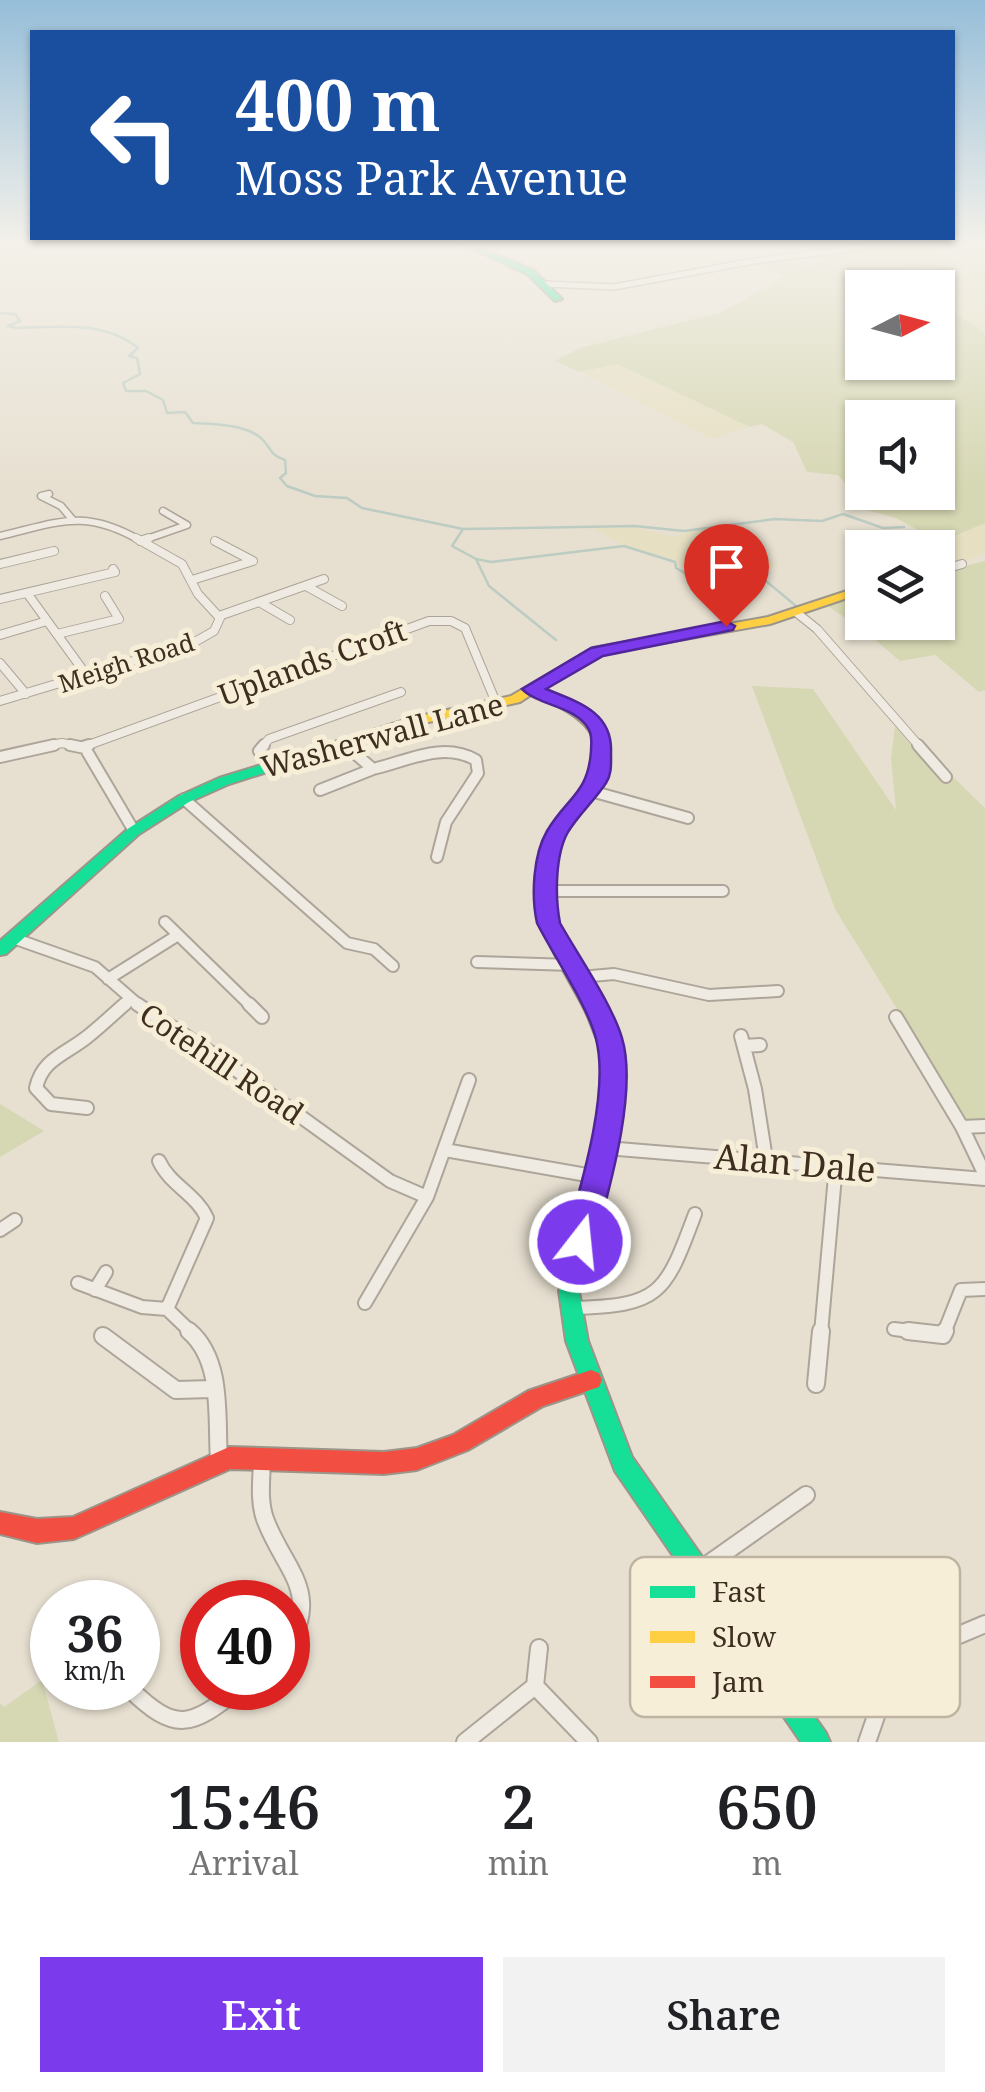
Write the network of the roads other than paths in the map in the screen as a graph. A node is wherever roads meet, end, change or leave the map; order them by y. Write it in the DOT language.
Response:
graph roads {
  1 [pos="49,494"];
  2 [pos="163,511"];
  3 [pos="72,519"];
  4 [pos="0,536"];
  5 [pos="216,540"];
  6 [pos="140,541"];
  7 [pos="54,551"];
  8 [pos="1,563"];
  9 [pos="962,564"];
  10 [pos="955,566"];
  11 [pos="113,569"];
  12 [pos="192,580"];
  13 [pos="324,580"];
  14 [pos="306,586"];
  15 [pos="27,592"];
  16 [pos="845,595"];
  17 [pos="105,596"];
  18 [pos="0,599"];
  19 [pos="261,603"];
  20 [pos="342,606"];
  21 [pos="798,613"];
  22 [pos="220,616"];
  23 [pos="290,620"];
  24 [pos="48,621"];
  25 [pos="58,634"];
  26 [pos="0,635"];
  27 [pos="0,663"];
  28 [pos="85,673"];
  29 [pos="531,689"];
  30 [pos="401,692"];
  31 [pos="26,694"];
  32 [pos="0,701"];
  33 [pos="497,705"];
  34 [pos="344,744"];
  35 [pos="83,747"];
  36 [pos="0,757"];
  37 [pos="269,764"];
  38 [pos="373,769"];
  39 [pos="946,777"];
  40 [pos="320,790"];
  41 [pos="592,791"];
  42 [pos="184,799"];
  43 [pos="688,818"];
  44 [pos="134,832"];
  45 [pos="437,857"];
  46 [pos="546,890"];
  47 [pos="723,891"];
  48 [pos="165,922"];
  49 [pos="178,934"];
  50 [pos="14,938"];
  51 [pos="0,950"];
  52 [pos="477,962"];
  53 [pos="393,966"];
  54 [pos="576,971"];
  55 [pos="108,979"];
  56 [pos="778,991"];
  57 [pos="130,1000"];
  58 [pos="896,1016"];
  59 [pos="262,1017"];
  60 [pos="760,1045"];
  61 [pos="470,1080"];
  62 [pos="87,1108"];
  63 [pos="985,1126"];
  64 [pos="962,1127"];
  65 [pos="606,1148"];
  66 [pos="446,1150"];
  67 [pos="766,1160"];
  68 [pos="836,1165"];
  69 [pos="160,1168"];
  70 [pos="598,1177"];
  71 [pos="985,1177"];
  72 [pos="428,1196"];
  73 [pos="695,1214"];
  74 [pos="16,1220"];
  75 [pos="0,1230"];
  76 [pos="106,1272"];
  77 [pos="78,1283"];
  78 [pos="95,1290"];
  79 [pos="985,1290"];
  80 [pos="365,1304"];
  81 [pos="166,1308"];
  82 [pos="570,1308"];
  83 [pos="894,1329"];
  84 [pos="102,1336"];
  85 [pos="591,1380"];
  86 [pos="816,1384"];
  87 [pos="212,1388"];
  88 [pos="262,1456"];
  89 [pos="219,1462"];
  90 [pos="806,1495"];
  91 [pos="0,1523"];
  92 [pos="685,1557"];
  93 [pos="719,1557"];
  94 [pos="296,1580"];
  95 [pos="985,1624"];
  96 [pos="960,1635"];
  97 [pos="539,1648"];
  98 [pos="535,1686"];
  99 [pos="152,1710"];
  100 [pos="210,1710"];
  101 [pos="800,1717"];
  102 [pos="876,1717"];
  103 [pos="465,1742"];
  104 [pos="588,1742"];
  105 [pos="818,1742"];
  106 [pos="867,1742"];
  1 -- 3 [label="street"];
  2 -- 6 [label="street"];
  3 -- 4 [label="street, Meigh Road"];
  3 -- 6 [label="street, Meigh Road"];
  5 -- 12 [label="street"];
  6 -- 12 [label="street, Meigh Road"];
  7 -- 8 [label="street"];
  9 -- 10 [label="street"];
  11 -- 15 [label="street"];
  12 -- 22 [label="street, Meigh Road"];
  13 -- 14 [label="street"];
  14 -- 19 [label="street"];
  14 -- 20 [label="street"];
  15 -- 18 [label="street"];
  15 -- 24 [label="street"];
  16 -- 21 [label="street, Washerwall Lane"];
  17 -- 25 [label="street"];
  19 -- 22 [label="street"];
  19 -- 23 [label="street"];
  21 -- 29 [label="street, Washerwall Lane"];
  21 -- 39 [label="street"];
  22 -- 28 [label="street, Meigh Road"];
  24 -- 25 [label="street"];
  24 -- 26 [label="street"];
  25 -- 28 [label="street"];
  27 -- 31 [label="street"];
  28 -- 31 [label="street, Meigh Road"];
  29 -- 33 [label="street, Washerwall Lane"];
  29 -- 41 [label="street"];
  30 -- 37 [label="street"];
  31 -- 32 [label="street, Meigh Road"];
  33 -- 34 [label="street, Washerwall Lane"];
  33 -- 35 [label="street, Uplands Croft"];
  34 -- 37 [label="street, Washerwall Lane"];
  34 -- 38 [label="street"];
  35 -- 36 [label="street"];
  35 -- 44 [label="street"];
  37 -- 42 [label="street, Washerwall Lane"];
  38 -- 40 [label="street"];
  38 -- 45 [label="street"];
  41 -- 43 [label="street"];
  41 -- 46 [label="street"];
  42 -- 44 [label="street, Washerwall Lane"];
  42 -- 53 [label="street"];
  44 -- 50 [label="street, Washerwall Lane"];
  46 -- 47 [label="street"];
  46 -- 54 [label="street"];
  48 -- 49 [label="street"];
  49 -- 55 [label="street"];
  49 -- 59 [label="street"];
  50 -- 51 [label="street, Washerwall Lane"];
  50 -- 55 [label="street, Cotehill Road"];
  52 -- 54 [label="street"];
  54 -- 56 [label="street"];
  54 -- 65 [label="street"];
  55 -- 57 [label="street, Cotehill Road"];
  57 -- 62 [label="street"];
  57 -- 72 [label="street, Cotehill Road"];
  58 -- 64 [label="street"];
  60 -- 67 [label="street"];
  61 -- 66 [label="street"];
  63 -- 64 [label="street"];
  64 -- 71 [label="street"];
  65 -- 67 [label="street, Alan Dale"];
  65 -- 70 [label="street"];
  66 -- 70 [label="street"];
  66 -- 72 [label="street"];
  67 -- 68 [label="street, Alan Dale"];
  68 -- 71 [label="street, Alan Dale"];
  68 -- 86 [label="street"];
  69 -- 81 [label="street"];
  70 -- 82 [label="street"];
  72 -- 80 [label="street"];
  73 -- 82 [label="street"];
  74 -- 75 [label="street"];
  76 -- 78 [label="street"];
  77 -- 78 [label="street"];
  78 -- 81 [label="street"];
  79 -- 83 [label="street"];
  81 -- 87 [label="street"];
  82 -- 85 [label="street"];
  84 -- 87 [label="street"];
  85 -- 88 [label="street"];
  85 -- 92 [label="street"];
  87 -- 89 [label="street"];
  88 -- 89 [label="street"];
  88 -- 94 [label="street"];
  89 -- 91 [label="street"];
  90 -- 93 [label="street"];
  95 -- 96 [label="street"];
  97 -- 98 [label="street"];
  98 -- 103 [label="street"];
  98 -- 104 [label="street"];
  99 -- 100 [label="street"];
  101 -- 105 [label="street"];
  102 -- 106 [label="street"];
}
